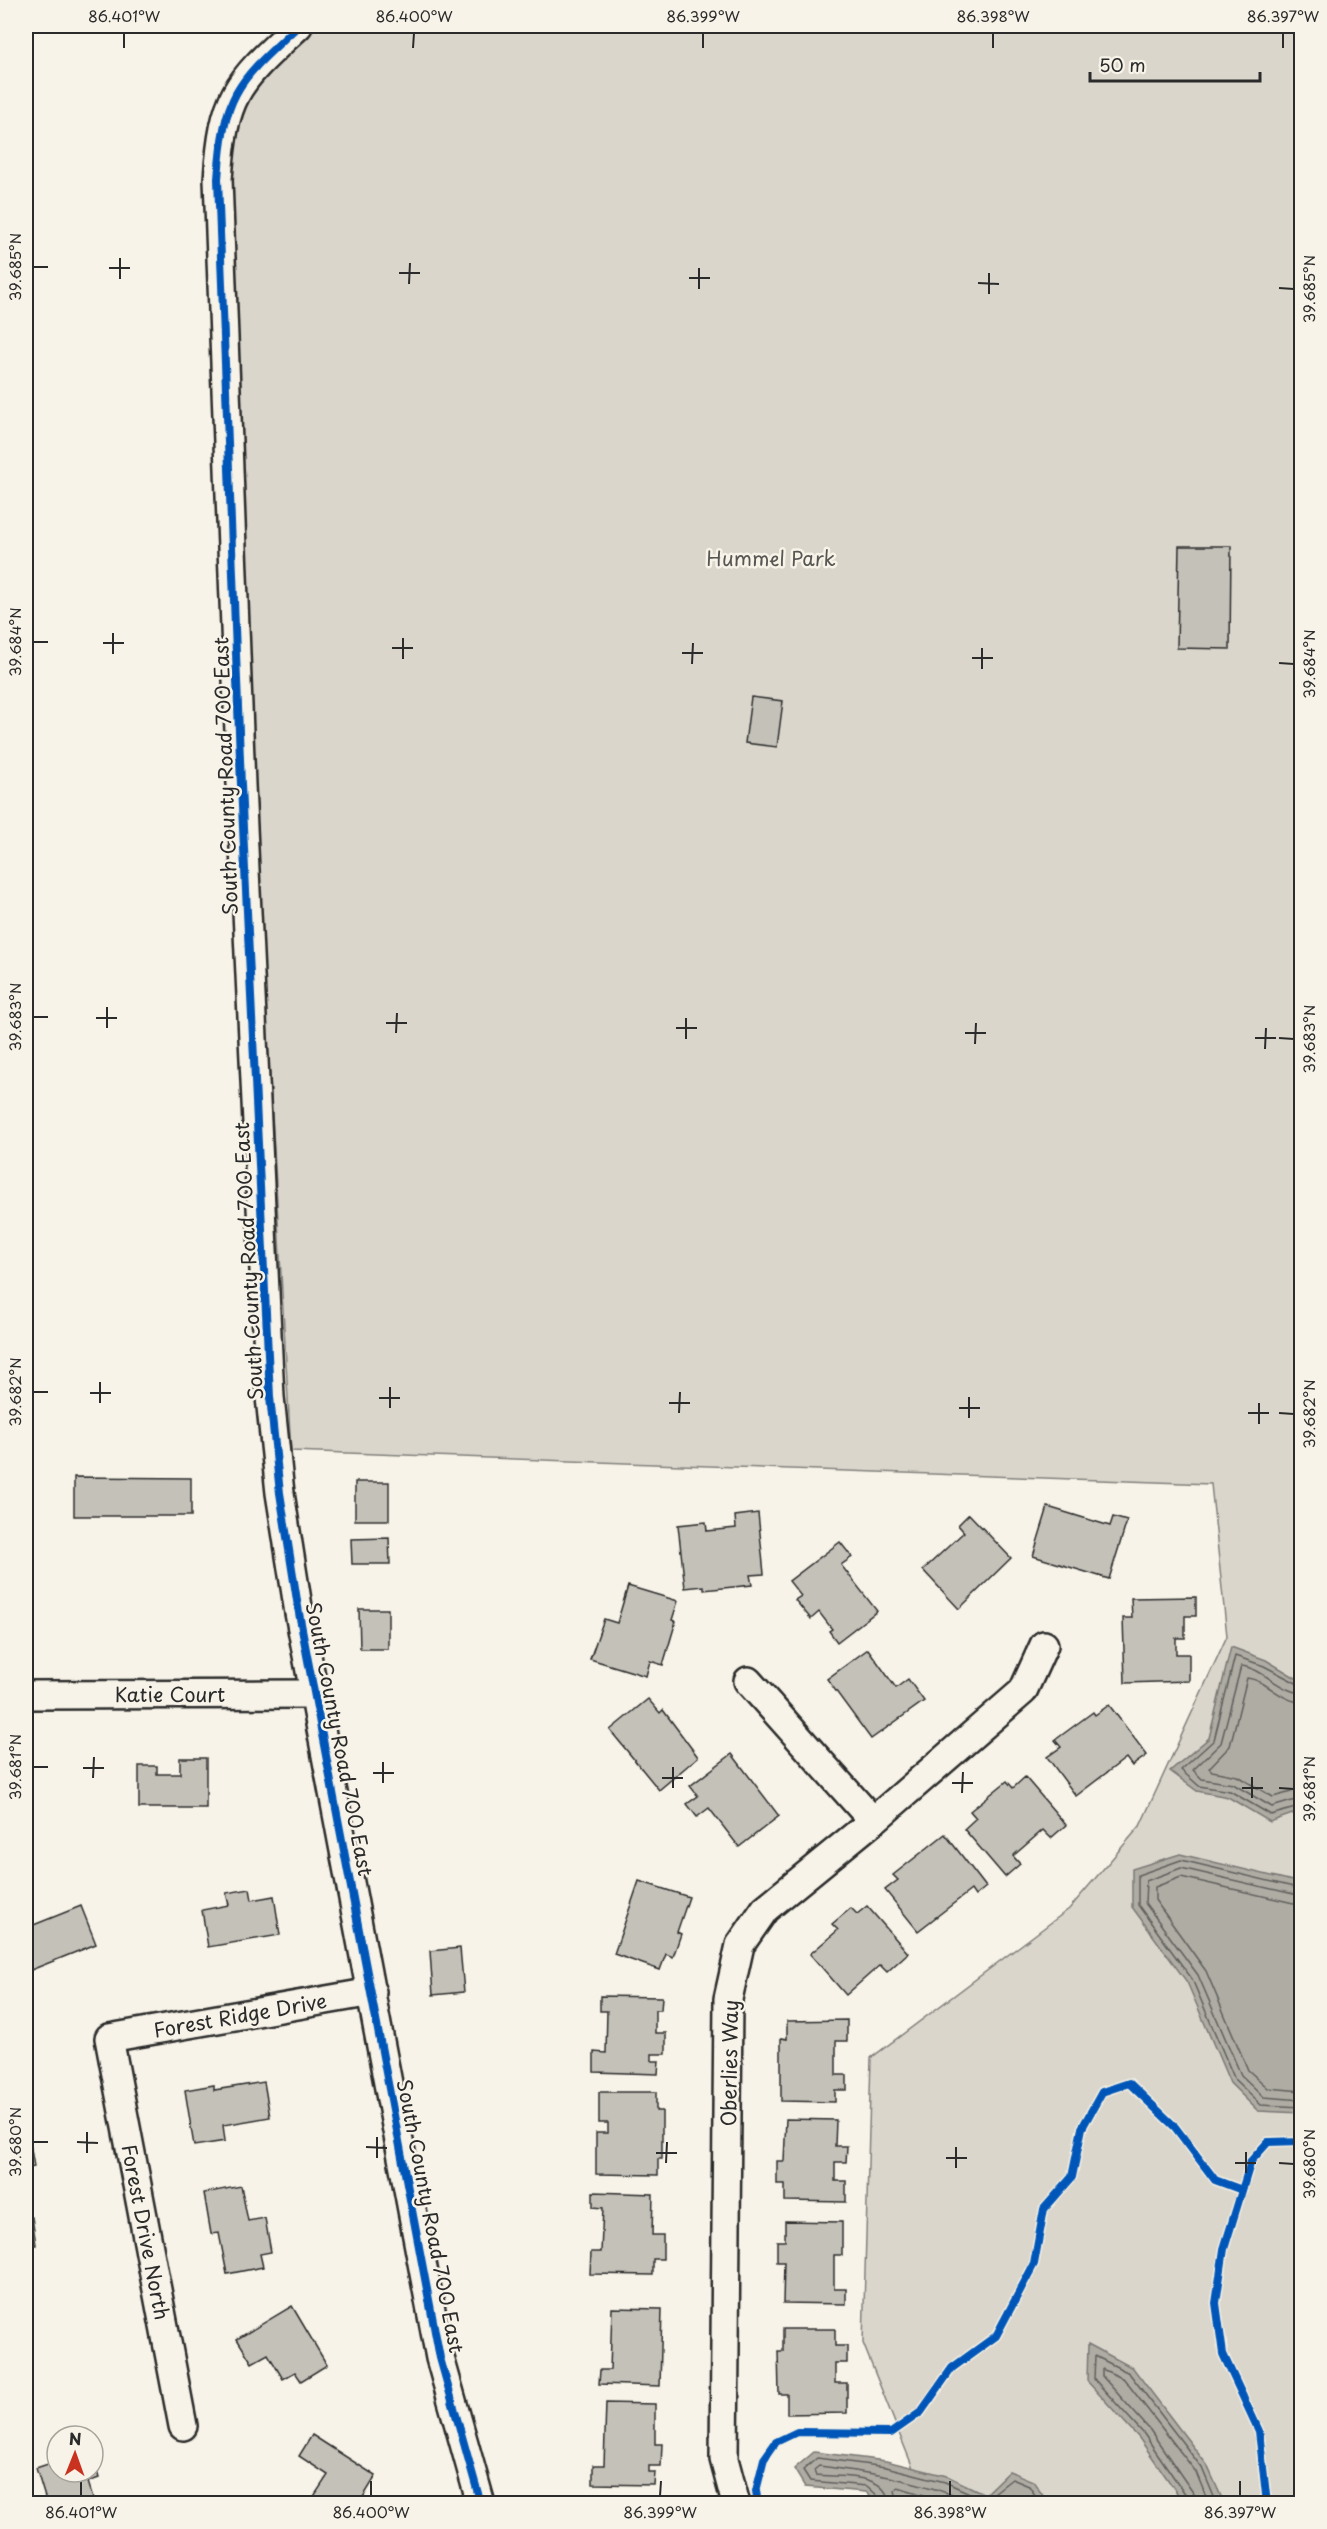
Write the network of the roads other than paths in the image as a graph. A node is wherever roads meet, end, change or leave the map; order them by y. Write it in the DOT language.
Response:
graph roads {
  1 [pos="298,26"];
  2 [pos="1044,1645"];
  3 [pos="748,1681"];
  4 [pos="315,1694"];
  5 [pos="26,1695"];
  6 [pos="873,1821"];
  7 [pos="372,1992"];
  8 [pos="109,2038"];
  9 [pos="183,2426"];
  10 [pos="481,2504"];
  11 [pos="736,2504"];
  1 -- 4 [label="street, South County Road 700 East"];
  2 -- 6 [label="street, Oberlies Way"];
  3 -- 6 [label="street"];
  4 -- 5 [label="street, Katie Court"];
  4 -- 7 [label="street, South County Road 700 East"];
  6 -- 11 [label="street, Oberlies Way"];
  7 -- 8 [label="street, Forest Ridge Drive"];
  7 -- 10 [label="street, South County Road 700 East"];
  8 -- 9 [label="street, Forest Drive North"];
}
